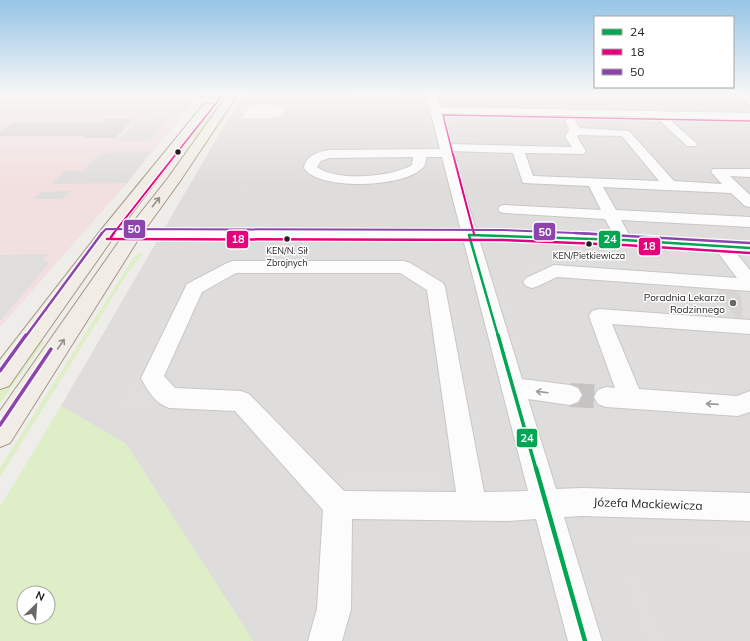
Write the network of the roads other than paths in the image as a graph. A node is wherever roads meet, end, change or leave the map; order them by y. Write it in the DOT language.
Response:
graph roads {
  1 [pos="194,124"];
  2 [pos="212,124"];
  3 [pos="439,124"];
  4 [pos="572,124"];
  5 [pos="669,124"];
  6 [pos="574,131"];
  7 [pos="691,144"];
  8 [pos="446,150"];
  9 [pos="518,150"];
  10 [pos="419,153"];
  11 [pos="750,173"];
  12 [pos="149,180"];
  13 [pos="173,181"];
  14 [pos="594,183"];
  15 [pos="670,186"];
  16 [pos="735,189"];
  17 [pos="750,202"];
  18 [pos="505,209"];
  19 [pos="610,213"];
  20 [pos="750,222"];
  21 [pos="107,234"];
  22 [pos="134,234"];
  23 [pos="469,234"];
  24 [pos="624,240"];
  25 [pos="721,246"];
  26 [pos="750,248"];
  27 [pos="532,282"];
  28 [pos="750,284"];
  29 [pos="42,320"];
  30 [pos="76,321"];
  31 [pos="750,327"];
  32 [pos="0,378"];
  33 [pos="514,388"];
  34 [pos="570,395"];
  35 [pos="606,397"];
  36 [pos="631,398"];
  37 [pos="750,401"];
  38 [pos="0,434"];
  39 [pos="546,503"];
  40 [pos="338,505"];
  41 [pos="472,506"];
  42 [pos="750,507"];
  43 [pos="325,641"];
  44 [pos="585,641"];
  1 -- 12 [label="main road"];
  2 -- 13 [label="main road"];
  3 -- 8 [label="street"];
  4 -- 6 [label="street"];
  5 -- 7 [label="street"];
  6 -- 9 [label="street"];
  6 -- 15 [label="street"];
  8 -- 9 [label="street"];
  8 -- 10 [label="street"];
  8 -- 23 [label="street"];
  9 -- 14 [label="street"];
  10 -- 10 [label="street"];
  11 -- 16 [label="street"];
  12 -- 13 [label="main road"];
  12 -- 21 [label="main road"];
  22 -- 13 [label="main road, one-way"];
  14 -- 15 [label="street"];
  14 -- 19 [label="street"];
  15 -- 16 [label="street"];
  16 -- 17 [label="street"];
  18 -- 19 [label="street"];
  19 -- 20 [label="street"];
  19 -- 24 [label="street"];
  21 -- 22 [label="street"];
  21 -- 29 [label="main road"];
  22 -- 23 [label="street"];
  22 -- 30 [label="main road"];
  23 -- 24 [label="street"];
  23 -- 33 [label="street"];
  24 -- 25 [label="street"];
  25 -- 26 [label="street"];
  25 -- 28 [label="street"];
  27 -- 28 [label="street"];
  29 -- 30 [label="main road"];
  29 -- 32 [label="main road"];
  38 -- 30 [label="main road, one-way"];
  31 -- 36 [label="street"];
  34 -- 33 [label="street, one-way"];
  33 -- 39 [label="street"];
  35 -- 36 [label="street"];
  37 -- 36 [label="street, one-way"];
  39 -- 41 [label="street, Józefa Mackiewicza"];
  39 -- 42 [label="street, Józefa Mackiewicza"];
  39 -- 44 [label="street"];
  40 -- 41 [label="street, Józefa Mackiewicza"];
  40 -- 41 [label="street"];
  40 -- 43 [label="street"];
}
